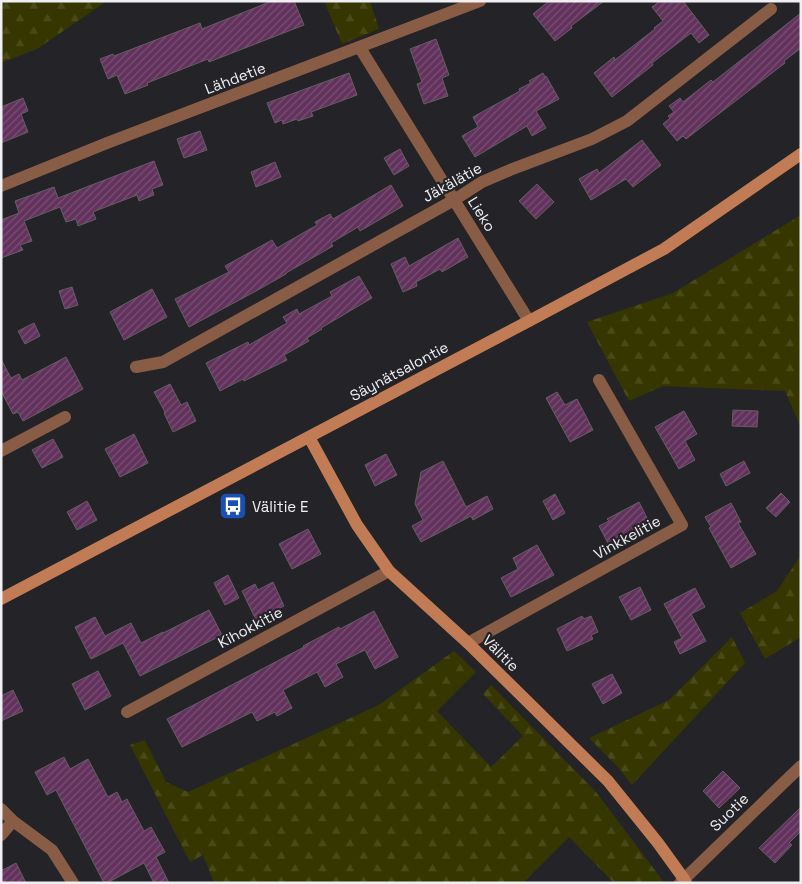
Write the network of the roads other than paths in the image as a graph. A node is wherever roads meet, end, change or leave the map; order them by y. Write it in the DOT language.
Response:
graph roads {
  1 [pos="480,1"];
  2 [pos="771,9"];
  3 [pos="360,48"];
  4 [pos="801,154"];
  5 [pos="1,186"];
  6 [pos="454,200"];
  7 [pos="528,321"];
  8 [pos="136,367"];
  9 [pos="598,380"];
  10 [pos="64,417"];
  11 [pos="309,437"];
  12 [pos="1,451"];
  13 [pos="389,571"];
  14 [pos="1,599"];
  15 [pos="468,643"];
  16 [pos="127,712"];
  17 [pos="801,766"];
  18 [pos="1,809"];
  19 [pos="13,821"];
  20 [pos="1,835"];
  21 [pos="683,881"];
  22 [pos="73,883"];
  1 -- 3 [label="street, Lähdetie"];
  2 -- 6 [label="street, Jäkälätie"];
  3 -- 5 [label="street, Lähdetie"];
  3 -- 6 [label="street, Lieko"];
  4 -- 7 [label="main road, Säynätsalontie"];
  6 -- 7 [label="street, Lieko"];
  6 -- 8 [label="street, Jäkälätie"];
  7 -- 11 [label="main road, Säynätsalontie"];
  9 -- 15 [label="street, Vinkkelitie"];
  10 -- 12 [label="street"];
  11 -- 13 [label="main road, Välitie"];
  11 -- 14 [label="main road, Säynätsalontie"];
  13 -- 15 [label="main road, Välitie"];
  13 -- 16 [label="street, Kihokkitie"];
  15 -- 21 [label="main road, Välitie"];
  17 -- 21 [label="street, Suotie"];
  18 -- 19 [label="street"];
  19 -- 20 [label="street"];
  19 -- 22 [label="street"];
}
